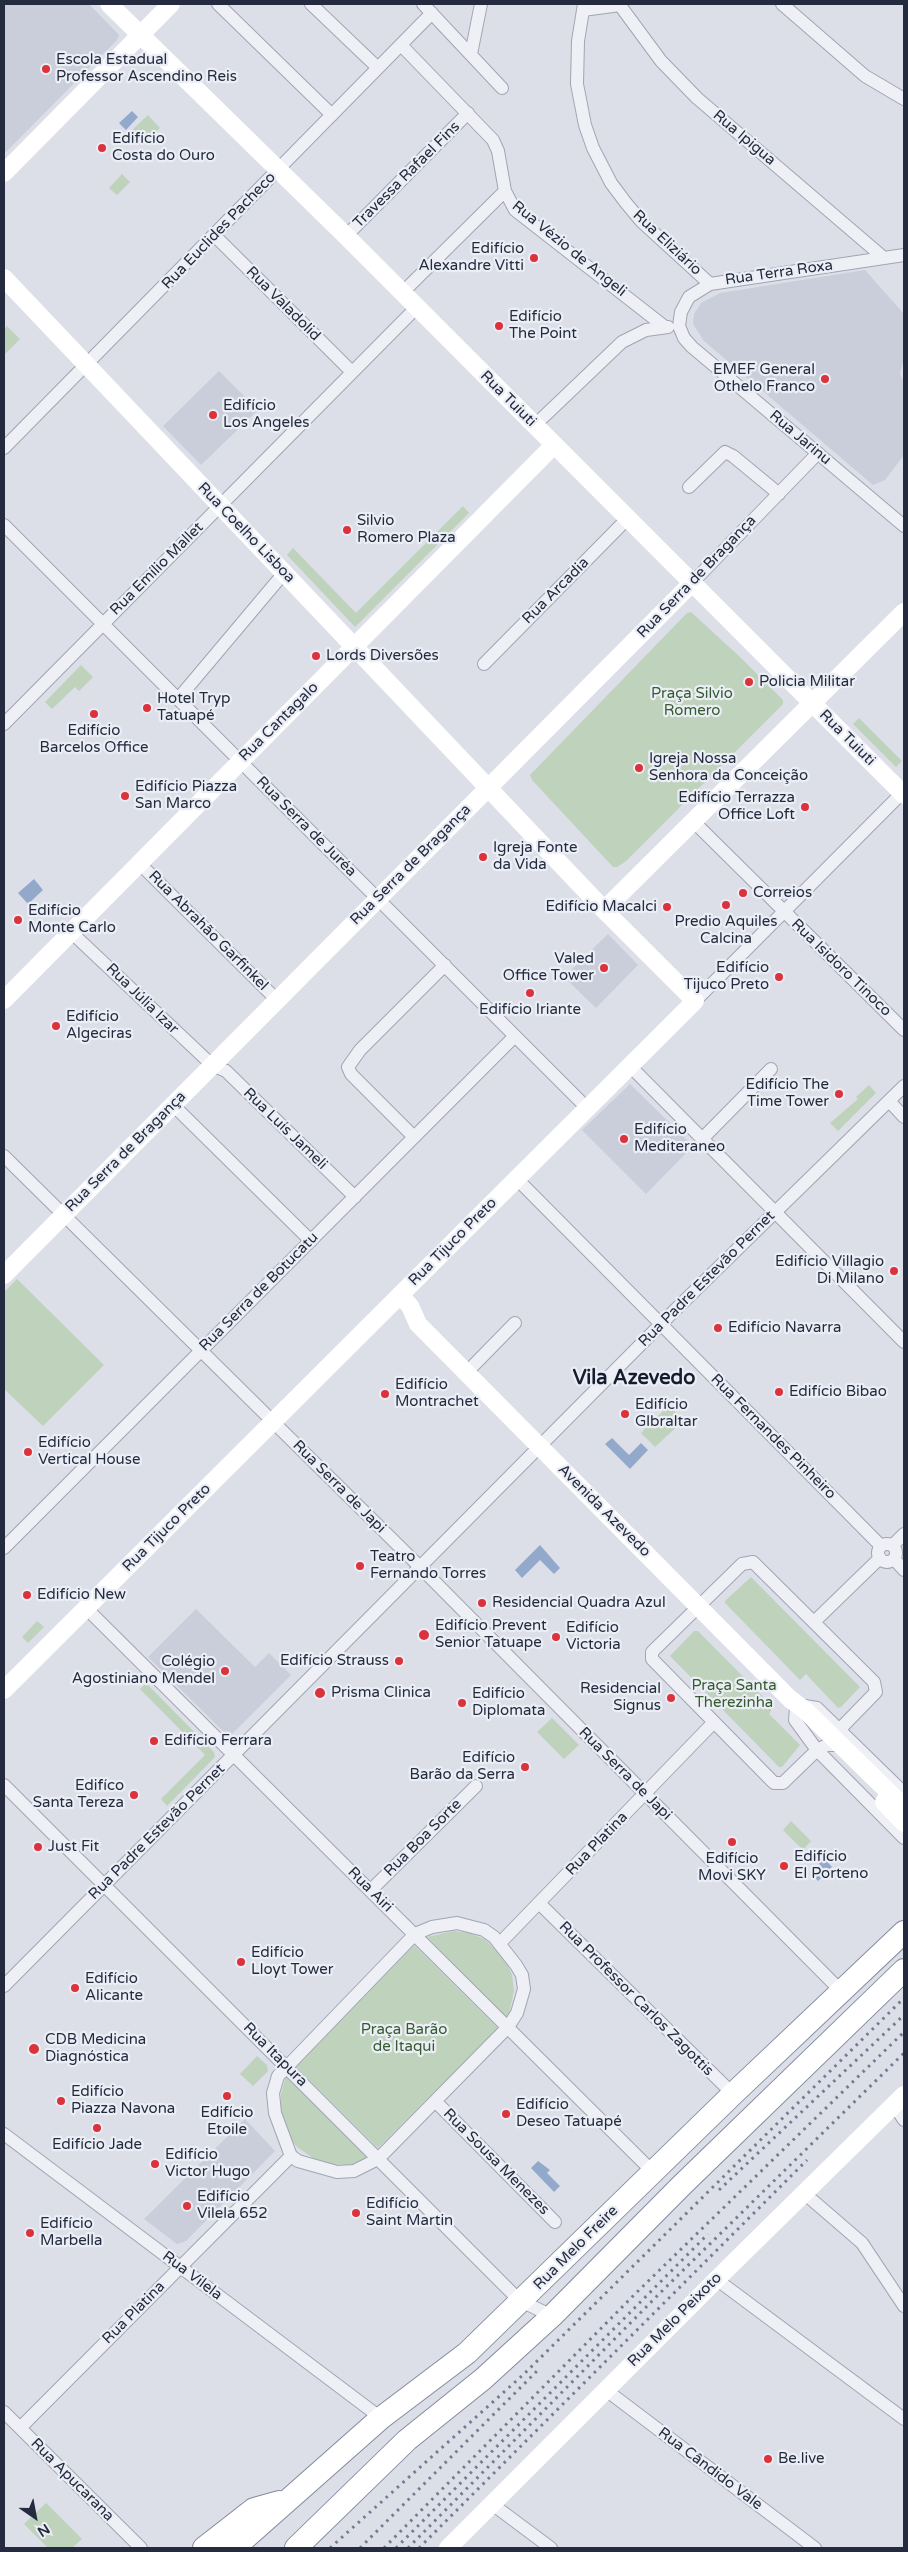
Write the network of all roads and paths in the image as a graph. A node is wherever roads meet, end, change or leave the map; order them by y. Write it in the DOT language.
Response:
graph roads {
  1 [pos="110,4"];
  2 [pos="172,4"];
  3 [pos="218,4"];
  4 [pos="311,4"];
  5 [pos="481,4"];
  6 [pos="619,4"];
  7 [pos="782,4"];
  8 [pos="584,7"];
  9 [pos="428,8"];
  10 [pos="141,34"];
  11 [pos="400,45"];
  12 [pos="471,54"];
  13 [pos="378,68"];
  14 [pos="502,88"];
  15 [pos="904,99"];
  16 [pos="468,113"];
  17 [pos="332,115"];
  18 [pos="6,166"];
  19 [pos="278,170"];
  20 [pos="505,191"];
  21 [pos="214,235"];
  22 [pos="346,236"];
  23 [pos="904,255"];
  24 [pos="884,258"];
  25 [pos="4,278"];
  26 [pos="710,284"];
  27 [pos="402,293"];
  28 [pos="416,308"];
  29 [pos="679,326"];
  30 [pos="665,327"];
  31 [pos="87,366"];
  32 [pos="352,372"];
  33 [pos="535,426"];
  34 [pos="554,445"];
  35 [pos="4,448"];
  36 [pos="818,453"];
  37 [pos="689,487"];
  38 [pos="778,494"];
  39 [pos="220,506"];
  40 [pos="628,518"];
  41 [pos="4,524"];
  42 [pos="904,526"];
  43 [pos="284,573"];
  44 [pos="693,582"];
  45 [pos="904,612"];
  46 [pos="104,624"];
  47 [pos="355,647"];
  48 [pos="484,664"];
  49 [pos="178,699"];
  50 [pos="812,704"];
  51 [pos="4,724"];
  52 [pos="241,761"];
  53 [pos="488,788"];
  54 [pos="903,794"];
  55 [pos="693,821"];
  56 [pos="139,863"];
  57 [pos="378,898"];
  58 [pos="604,910"];
  59 [pos="784,912"];
  60 [pos="71,932"];
  61 [pos="445,966"];
  62 [pos="4,1000"];
  63 [pos="278,1000"];
  64 [pos="695,1001"];
  65 [pos="904,1030"];
  66 [pos="515,1036"];
  67 [pos="212,1065"];
  68 [pos="630,1066"];
  69 [pos="772,1069"];
  70 [pos="904,1086"];
  71 [pos="889,1101"];
  72 [pos="173,1105"];
  73 [pos="587,1108"];
  74 [pos="904,1117"];
  75 [pos="414,1137"];
  76 [pos="702,1139"];
  77 [pos="4,1156"];
  78 [pos="517,1179"];
  79 [pos="355,1198"];
  80 [pos="775,1212"];
  81 [pos="64,1215"];
  82 [pos="311,1241"];
  83 [pos="4,1275"];
  84 [pos="395,1300"];
  85 [pos="515,1323"];
  86 [pos="662,1324"];
  87 [pos="904,1342"];
  88 [pos="201,1351"];
  89 [pos="467,1372"];
  90 [pos="273,1422"];
  91 [pos="540,1446"];
  92 [pos="904,1534"];
  93 [pos="4,1548"];
  94 [pos="884,1550"];
  95 [pos="420,1567"];
  96 [pos="904,1570"];
  97 [pos="699,1606"];
  98 [pos="86,1608"];
  99 [pos="815,1621"];
  100 [pos="4,1690"];
  101 [pos="795,1704"];
  102 [pos="714,1722"];
  103 [pos="831,1742"];
  104 [pos="234,1754"];
  105 [pos="870,1780"];
  106 [pos="4,1785"];
  107 [pos="476,1786"];
  108 [pos="904,1792"];
  109 [pos="645,1794"];
  110 [pos="904,1807"];
  111 [pos="904,1823"];
  112 [pos="904,1838"];
  113 [pos="105,1884"];
  114 [pos="370,1890"];
  115 [pos="539,1903"];
  116 [pos="904,1932"];
  117 [pos="415,1934"];
  118 [pos="500,1943"];
  119 [pos="904,1970"];
  120 [pos="4,1986"];
  121 [pos="841,1991"];
  122 [pos="508,2027"];
  123 [pos="286,2066"];
  124 [pos="733,2094"];
  125 [pos="899,2100"];
  126 [pos="436,2102"];
  127 [pos="904,2120"];
  128 [pos="4,2134"];
  129 [pos="290,2156"];
  130 [pos="378,2158"];
  131 [pos="653,2172"];
  132 [pos="682,2186"];
  133 [pos="804,2193"];
  134 [pos="555,2222"];
  135 [pos="181,2267"];
  136 [pos="716,2279"];
  137 [pos="522,2302"];
  138 [pos="904,2306"];
  139 [pos="552,2316"];
  140 [pos="606,2390"];
  141 [pos="4,2412"];
  142 [pos="381,2418"];
  143 [pos="904,2419"];
  144 [pos="20,2428"];
  145 [pos="285,2501"];
  146 [pos="492,2504"];
  147 [pos="141,2548"];
  148 [pos="204,2548"];
  149 [pos="234,2548"];
  150 [pos="296,2548"];
  151 [pos="448,2548"];
  152 [pos="551,2548"];
  153 [pos="815,2548"];
  1 -- 10 [label="street, Rua Tuiuti"];
  2 -- 10 [label="street"];
  3 -- 17 [label="street"];
  4 -- 13 [label="street"];
  5 -- 12 [label="street"];
  6 -- 8 [label="street"];
  6 -- 24 [label="street, Rua Ipigua"];
  7 -- 15 [label="street"];
  8 -- 26 [label="street, Rua Eliziário"];
  9 -- 11 [label="street, Rua Euclides Pacheco"];
  9 -- 12 [label="street"];
  10 -- 18 [label="street"];
  10 -- 19 [label="street, Rua Tuiuti"];
  11 -- 13 [label="street, Rua Euclides Pacheco"];
  11 -- 16 [label="street, Rua Vézio de Angeli"];
  12 -- 14 [label="street"];
  13 -- 17 [label="street, Rua Euclides Pacheco"];
  16 -- 20 [label="street, Rua Vézio de Angeli"];
  16 -- 22 [label="street, Travessa Rafael Fins"];
  17 -- 19 [label="street, Rua Euclides Pacheco"];
  19 -- 21 [label="street, Rua Euclides Pacheco"];
  19 -- 22 [label="street, Rua Tuiuti"];
  20 -- 27 [label="street"];
  20 -- 30 [label="street, Rua Vézio de Angeli"];
  21 -- 31 [label="street, Rua Euclides Pacheco"];
  21 -- 32 [label="street, Rua Valadolid"];
  22 -- 27 [label="street, Rua Tuiuti"];
  23 -- 24 [label="street, Rua Terra Roxa"];
  24 -- 26 [label="street, Rua Terra Roxa"];
  25 -- 31 [label="street, Rua Coelho Lisboa"];
  26 -- 29 [label="street, Rua Terra Roxa"];
  27 -- 28 [label="street, Rua Tuiuti"];
  28 -- 32 [label="street, Rua Emílio Mallet"];
  28 -- 33 [label="street, Rua Tuiuti"];
  29 -- 30 [label="street"];
  29 -- 36 [label="street, Rua Jarinu"];
  30 -- 33 [label="street"];
  31 -- 35 [label="street, Rua Euclides Pacheco"];
  31 -- 39 [label="street, Rua Coelho Lisboa"];
  32 -- 39 [label="street, Rua Emílio Mallet"];
  33 -- 34 [label="street, Rua Tuiuti"];
  34 -- 40 [label="street, Rua Tuiuti"];
  34 -- 47 [label="street, Rua Cantagalo"];
  36 -- 38 [label="street, Rua Serra de Bragança"];
  36 -- 42 [label="street, Rua Jarinu"];
  37 -- 38 [label="street"];
  38 -- 44 [label="street, Rua Serra de Bragança"];
  39 -- 43 [label="street, Rua Coelho Lisboa"];
  39 -- 46 [label="street, Rua Emílio Mallet"];
  40 -- 44 [label="street, Rua Tuiuti"];
  40 -- 48 [label="street, Rua Arcadia"];
  41 -- 46 [label="street, Rua Serra de Juréa"];
  43 -- 47 [label="street, Rua Coelho Lisboa"];
  43 -- 49 [label="street"];
  44 -- 50 [label="street, Rua Tuiuti"];
  44 -- 53 [label="street, Rua Serra de Bragança"];
  45 -- 50 [label="street"];
  46 -- 49 [label="street, Rua Serra de Juréa"];
  46 -- 51 [label="street, Rua Emílio Mallet"];
  47 -- 52 [label="street, Rua Cantagalo"];
  47 -- 53 [label="street, Rua Coelho Lisboa"];
  49 -- 52 [label="street, Rua Serra de Juréa"];
  50 -- 54 [label="street, Rua Tuiuti"];
  50 -- 55 [label="street"];
  52 -- 56 [label="street, Rua Cantagalo"];
  52 -- 57 [label="street, Rua Serra de Juréa"];
  53 -- 57 [label="street, Rua Serra de Bragança"];
  53 -- 58 [label="street"];
  54 -- 59 [label="street, Rua Tijuco Preto"];
  55 -- 58 [label="street"];
  55 -- 59 [label="street, Rua Isidoro Tinoco"];
  56 -- 60 [label="street, Rua Cantagalo"];
  56 -- 63 [label="street, Rua Abrahão Garfinkel"];
  57 -- 61 [label="street, Rua Serra de Juréa"];
  57 -- 63 [label="street, Rua Serra de Bragança"];
  58 -- 64 [label="street"];
  59 -- 64 [label="street, Rua Tijuco Preto"];
  59 -- 65 [label="street, Rua Isidoro Tinoco"];
  60 -- 62 [label="street, Rua Cantagalo"];
  60 -- 67 [label="street, Rua Júlia Izar"];
  61 -- 66 [label="street, Rua Serra de Juréa"];
  61 -- 75 [label="street"];
  63 -- 67 [label="street, Rua Serra de Bragança"];
  64 -- 68 [label="street, Rua Tijuco Preto"];
  66 -- 73 [label="street, Rua Serra de Juréa"];
  66 -- 75 [label="street, Rua Serra de Botucatu"];
  67 -- 72 [label="street, Rua Serra de Bragança"];
  67 -- 79 [label="street, Rua Luís Jameli"];
  68 -- 73 [label="street, Rua Tijuco Preto"];
  68 -- 76 [label="street"];
  69 -- 76 [label="street"];
  70 -- 71 [label="street, Rua Padre Estevão Pernet"];
  71 -- 74 [label="street"];
  71 -- 80 [label="street, Rua Padre Estevão Pernet"];
  72 -- 81 [label="street, Rua Serra de Bragança"];
  72 -- 82 [label="street"];
  73 -- 78 [label="street, Rua Tijuco Preto"];
  75 -- 79 [label="street, Rua Serra de Botucatu"];
  76 -- 80 [label="street"];
  77 -- 81 [label="street, Rua Serra de Japi"];
  78 -- 84 [label="street, Rua Tijuco Preto"];
  78 -- 86 [label="street, Rua Fernandes Pinheiro"];
  79 -- 82 [label="street, Rua Serra de Botucatu"];
  80 -- 86 [label="street, Rua Padre Estevão Pernet"];
  80 -- 87 [label="street"];
  81 -- 83 [label="street, Rua Serra de Bragança"];
  81 -- 88 [label="street, Rua Serra de Japi"];
  82 -- 88 [label="street, Rua Serra de Botucatu"];
  84 -- 89 [label="street, Avenida Azevedo"];
  84 -- 90 [label="street, Rua Tijuco Preto"];
  85 -- 89 [label="street"];
  86 -- 91 [label="street, Rua Padre Estevão Pernet"];
  86 -- 94 [label="street, Rua Fernandes Pinheiro"];
  88 -- 90 [label="street, Rua Serra de Japi"];
  88 -- 93 [label="street, Rua Serra de Botucatu"];
  89 -- 91 [label="street, Avenida Azevedo"];
  90 -- 95 [label="street, Rua Serra de Japi"];
  90 -- 98 [label="street, Rua Tijuco Preto"];
  91 -- 95 [label="street, Rua Padre Estevão Pernet"];
  91 -- 97 [label="street, Avenida Azevedo"];
  92 -- 94 [label="street"];
  94 -- 96 [label="street"];
  94 -- 99 [label="street"];
  95 -- 104 [label="street, Rua Padre Estevão Pernet"];
  95 -- 109 [label="street, Rua Serra de Japi"];
  97 -- 99 [label="street"];
  97 -- 101 [label="street, Avenida Azevedo"];
  97 -- 102 [label="street"];
  98 -- 100 [label="street, Rua Tijuco Preto"];
  98 -- 104 [label="street, Rua Airi"];
  99 -- 103 [label="street"];
  101 -- 103 [label="street, Avenida Azevedo"];
  101 -- 103 [label="street, Avenida Azevedo"];
  102 -- 103 [label="street"];
  102 -- 109 [label="street, Rua Platina"];
  103 -- 105 [label="street, Avenida Azevedo"];
  103 -- 108 [label="street, Avenida Azevedo"];
  103 -- 112 [label="street, Avenida Azevedo"];
  104 -- 113 [label="street, Rua Padre Estevão Pernet"];
  104 -- 114 [label="street, Rua Airi"];
  105 -- 110 [label="street"];
  105 -- 111 [label="street"];
  106 -- 113 [label="street, Rua Itapura"];
  107 -- 114 [label="street, Rua Boa Sorte"];
  109 -- 115 [label="street, Rua Platina"];
  109 -- 121 [label="street, Rua Serra de Japi"];
  113 -- 120 [label="street, Rua Padre Estevão Pernet"];
  113 -- 123 [label="street, Rua Itapura"];
  114 -- 117 [label="street, Rua Airi"];
  115 -- 118 [label="street, Rua Platina"];
  115 -- 124 [label="street, Rua Professor Carlos Zagottis"];
  116 -- 121 [label="highway, Rua Melo Freire"];
  117 -- 118 [label="street"];
  117 -- 122 [label="street, Rua Airi"];
  117 -- 123 [label="street"];
  118 -- 122 [label="street"];
  119 -- 132 [label="highway, Rua Melo Freire"];
  121 -- 124 [label="highway, Rua Melo Freire"];
  121 -- 132 [label="highway"];
  122 -- 126 [label="street"];
  122 -- 131 [label="street, Rua Airi"];
  123 -- 129 [label="street"];
  123 -- 130 [label="street, Rua Itapura"];
  124 -- 131 [label="highway, Rua Melo Freire"];
  125 -- 127 [label="street"];
  125 -- 133 [label="street, Rua Melo Peixoto"];
  126 -- 130 [label="street"];
  126 -- 134 [label="street, Rua Sousa Menezes"];
  128 -- 135 [label="street, Rua Vilela"];
  129 -- 130 [label="street"];
  129 -- 135 [label="street, Rua Platina"];
  130 -- 137 [label="street, Rua Itapura"];
  131 -- 137 [label="highway, Rua Melo Freire"];
  132 -- 139 [label="highway, Rua Melo Freire"];
  133 -- 136 [label="street, Rua Melo Peixoto"];
  133 -- 138 [label="street"];
  135 -- 142 [label="street, Rua Vilela"];
  135 -- 144 [label="street, Rua Platina"];
  136 -- 140 [label="street, Rua Melo Peixoto"];
  136 -- 143 [label="street"];
  137 -- 139 [label="street, Rua Itapura"];
  137 -- 142 [label="highway, Rua Melo Freire"];
  139 -- 150 [label="highway, Rua Melo Freire"];
  140 -- 146 [label="street, Rua Melo Peixoto"];
  140 -- 153 [label="street, Rua Cândido Vale"];
  141 -- 144 [label="street, Rua Apucarana"];
  142 -- 145 [label="highway, Rua Melo Freire"];
  144 -- 147 [label="street, Rua Apucarana"];
  145 -- 148 [label="highway"];
  145 -- 149 [label="highway, Rua Melo Freire"];
  146 -- 151 [label="street, Rua Melo Peixoto"];
  146 -- 152 [label="street"];
}
